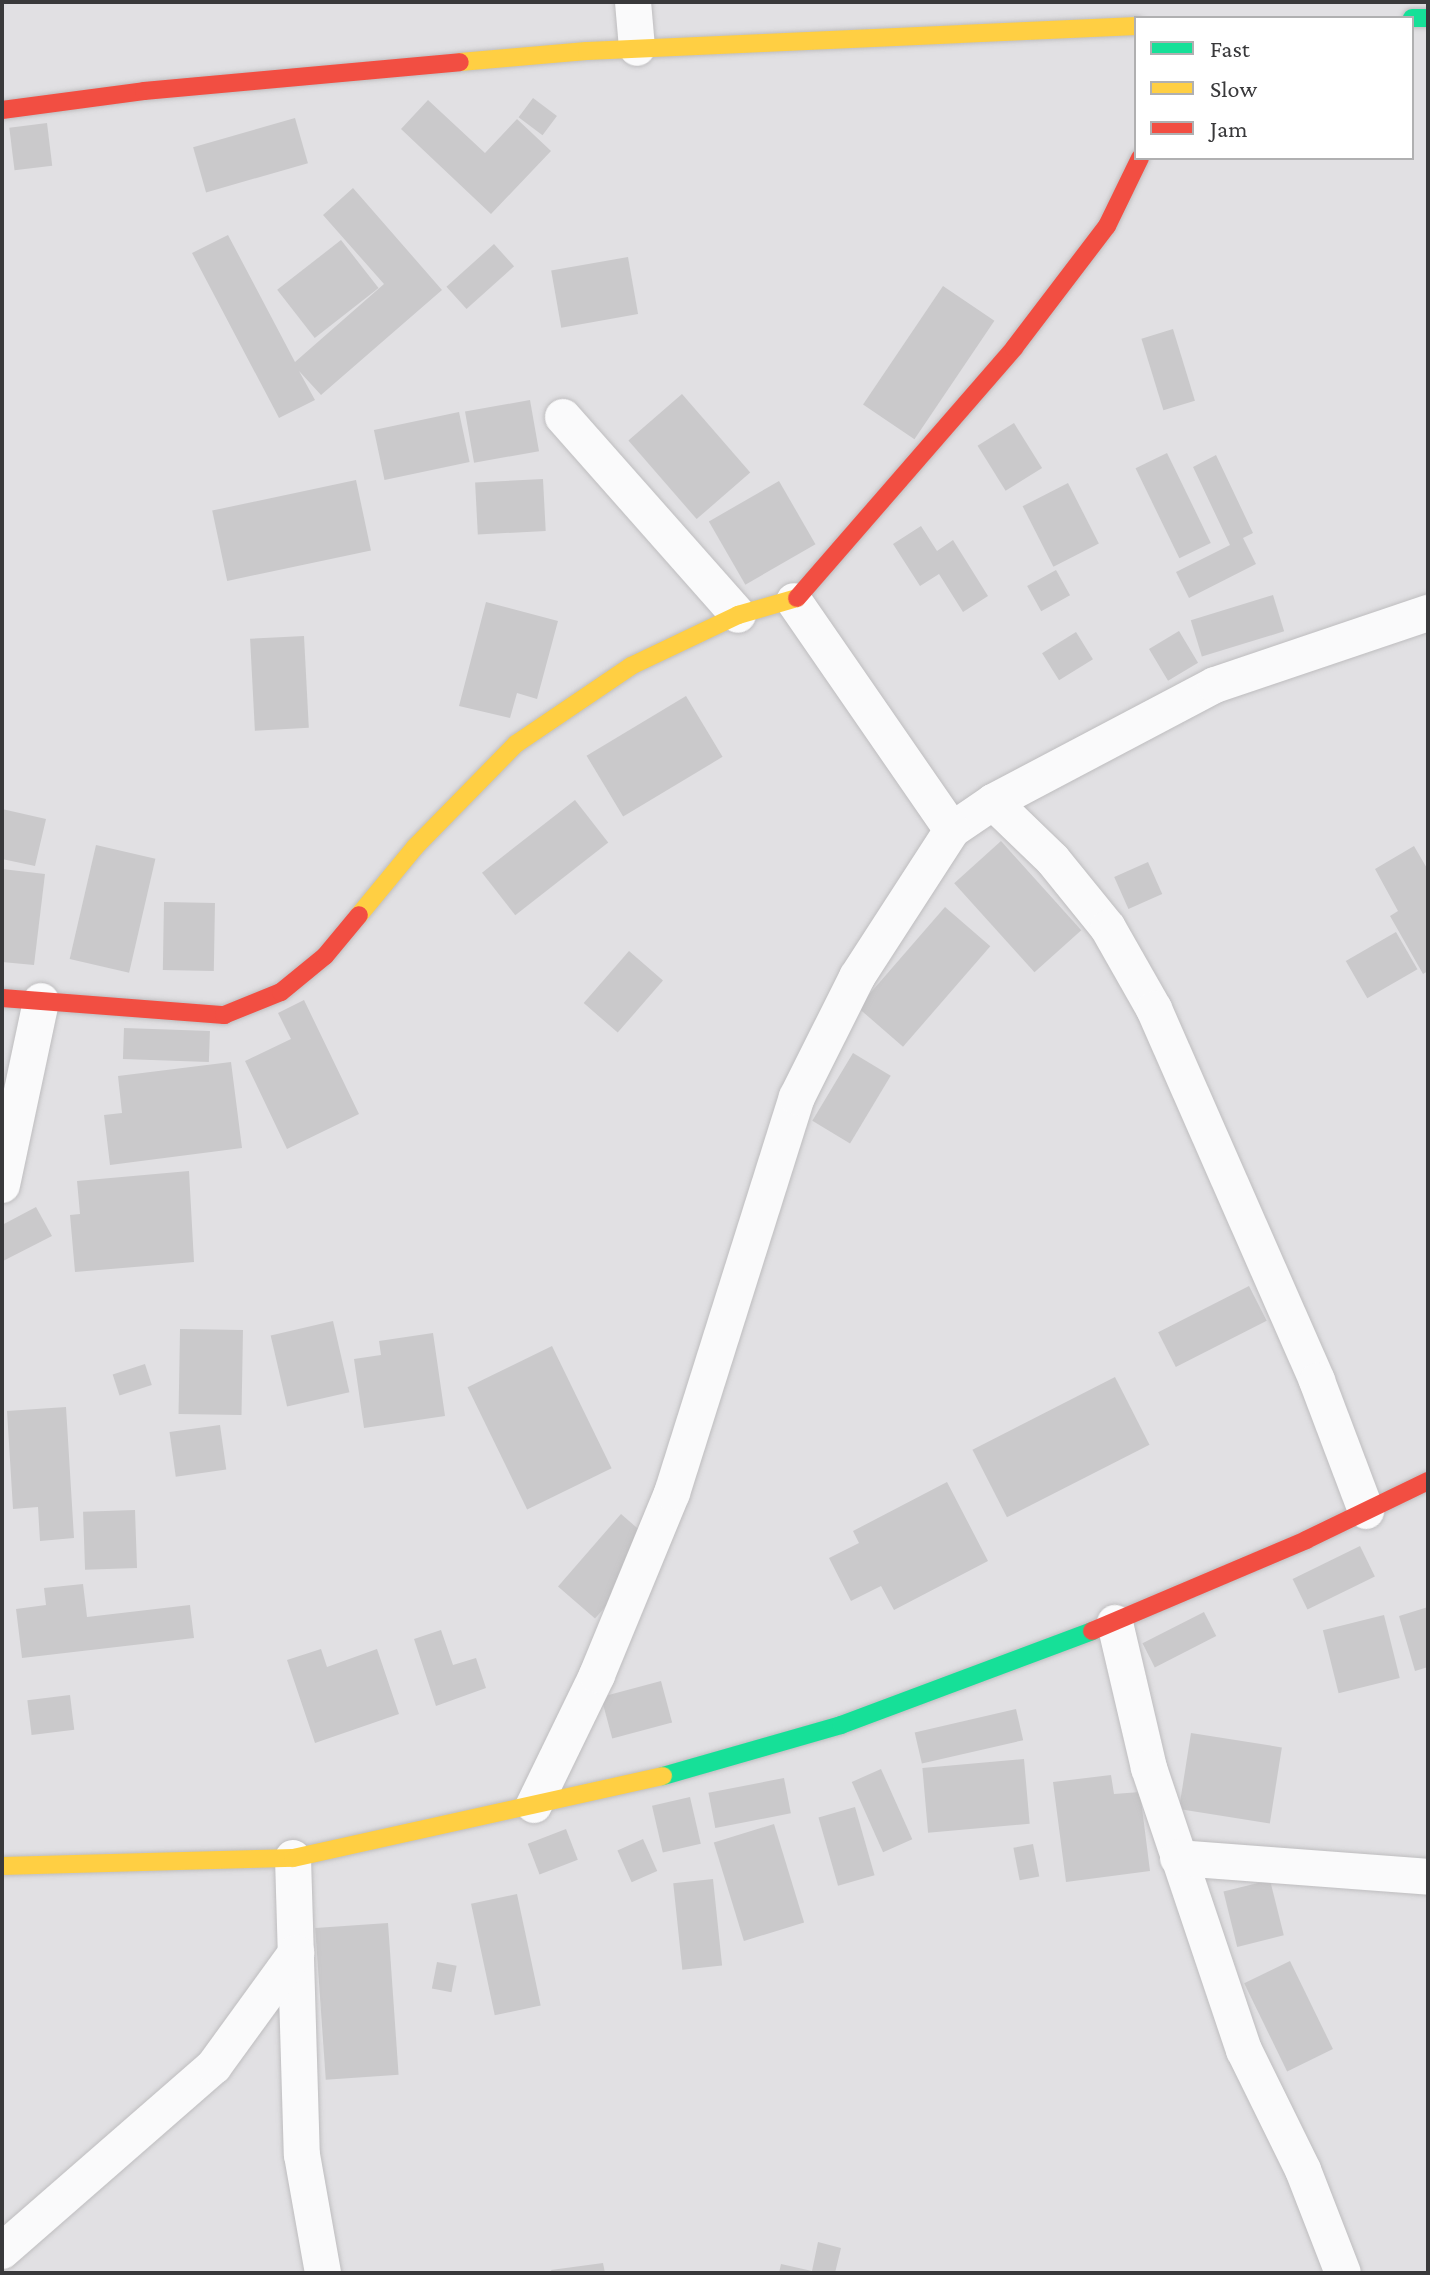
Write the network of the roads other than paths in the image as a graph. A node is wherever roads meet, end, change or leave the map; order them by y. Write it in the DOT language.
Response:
graph roads {
  1 [pos="633,2"];
  2 [pos="1134,26"];
  3 [pos="637,48"];
  4 [pos="2,110"];
  5 [pos="1139,160"];
  6 [pos="563,417"];
  7 [pos="794,601"];
  8 [pos="1428,613"];
  9 [pos="738,615"];
  10 [pos="993,802"];
  11 [pos="952,830"];
  12 [pos="2,998"];
  13 [pos="41,1001"];
  14 [pos="2,1185"];
  15 [pos="1428,1481"];
  16 [pos="1366,1511"];
  17 [pos="1115,1623"];
  18 [pos="534,1805"];
  19 [pos="293,1858"];
  20 [pos="1178,1858"];
  21 [pos="2,1866"];
  22 [pos="1428,1877"];
  23 [pos="296,1953"];
  24 [pos="2,2251"];
  25 [pos="323,2273"];
  26 [pos="1343,2273"];
  1 -- 3 [label="street"];
  2 -- 3 [label="street"];
  3 -- 4 [label="street"];
  5 -- 7 [label="street"];
  6 -- 9 [label="street"];
  7 -- 9 [label="street"];
  7 -- 11 [label="street"];
  8 -- 10 [label="street"];
  9 -- 13 [label="street"];
  10 -- 11 [label="street"];
  10 -- 16 [label="street"];
  11 -- 18 [label="street"];
  12 -- 13 [label="street"];
  13 -- 14 [label="street"];
  15 -- 16 [label="street"];
  16 -- 17 [label="street"];
  17 -- 18 [label="street"];
  17 -- 20 [label="street"];
  18 -- 19 [label="street"];
  19 -- 21 [label="street"];
  19 -- 23 [label="street"];
  20 -- 22 [label="street"];
  20 -- 26 [label="street"];
  23 -- 24 [label="street"];
  23 -- 25 [label="street"];
}
